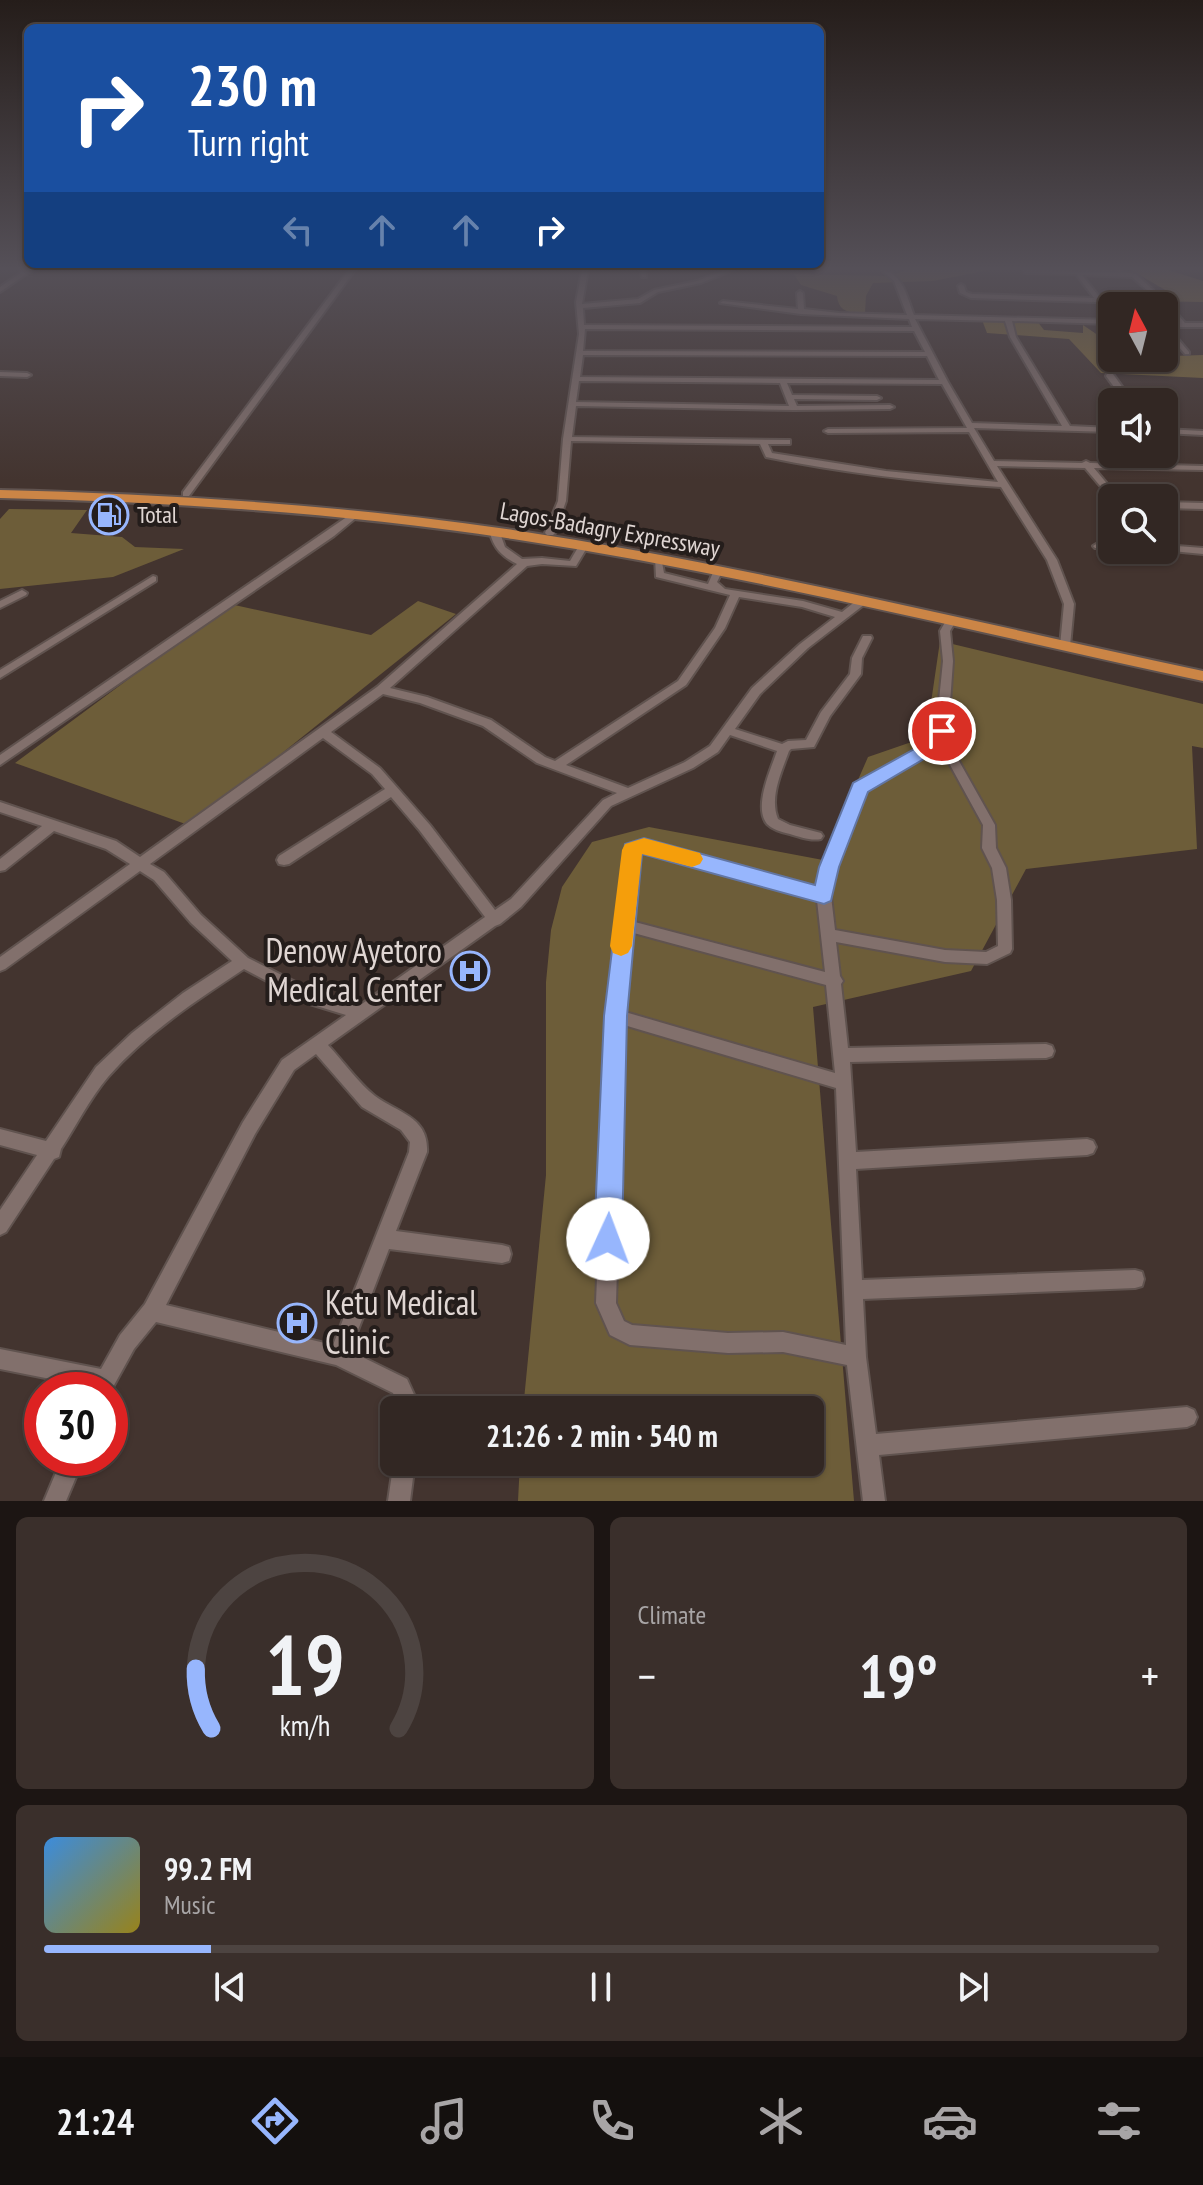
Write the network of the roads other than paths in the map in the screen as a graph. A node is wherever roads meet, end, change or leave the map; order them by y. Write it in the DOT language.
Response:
graph roads {
  1 [pos="300,340"];
  2 [pos="581,340"];
  3 [pos="922,340"];
  4 [pos="1015,340"];
  5 [pos="1178,342"];
  6 [pos="579,353"];
  7 [pos="1187,353"];
  8 [pos="930,354"];
  9 [pos="0,374"];
  10 [pos="27,375"];
  11 [pos="1110,376"];
  12 [pos="575,379"];
  13 [pos="783,381"];
  14 [pos="944,382"];
  15 [pos="1119,388"];
  16 [pos="790,397"];
  17 [pos="877,398"];
  18 [pos="573,404"];
  19 [pos="890,407"];
  20 [pos="794,408"];
  21 [pos="971,427"];
  22 [pos="1067,428"];
  23 [pos="1098,429"];
  24 [pos="828,431"];
  25 [pos="1178,432"];
  26 [pos="1203,433"];
  27 [pos="567,439"];
  28 [pos="762,441"];
  29 [pos="787,442"];
  30 [pos="993,463"];
  31 [pos="1086,463"];
  32 [pos="1203,468"];
  33 [pos="1103,484"];
  34 [pos="1004,485"];
  35 [pos="0,488"];
  36 [pos="0,494"];
  37 [pos="186,494"];
  38 [pos="1178,505"];
  39 [pos="1203,506"];
  40 [pos="354,515"];
  41 [pos="495,533"];
  42 [pos="550,533"];
  43 [pos="583,546"];
  44 [pos="1178,549"];
  45 [pos="1203,551"];
  46 [pos="658,559"];
  47 [pos="524,563"];
  48 [pos="718,570"];
  49 [pos="153,579"];
  50 [pos="722,591"];
  51 [pos="22,593"];
  52 [pos="736,593"];
  53 [pos="861,602"];
  54 [pos="0,605"];
  55 [pos="844,616"];
  56 [pos="951,621"];
  57 [pos="867,638"];
  58 [pos="1065,642"];
  59 [pos="1203,666"];
  60 [pos="0,675"];
  61 [pos="1203,676"];
  62 [pos="381,690"];
  63 [pos="729,731"];
  64 [pos="942,731"];
  65 [pos="324,733"];
  66 [pos="784,749"];
  67 [pos="0,761"];
  68 [pos="556,766"];
  69 [pos="393,790"];
  70 [pos="626,792"];
  71 [pos="0,807"];
  72 [pos="54,824"];
  73 [pos="816,836"];
  74 [pos="284,860"];
  75 [pos="142,864"];
  76 [pos="0,866"];
  77 [pos="824,896"];
  78 [pos="495,920"];
  79 [pos="622,924"];
  80 [pos="827,934"];
  81 [pos="243,962"];
  82 [pos="0,965"];
  83 [pos="835,981"];
  84 [pos="360,1013"];
  85 [pos="616,1016"];
  86 [pos="317,1044"];
  87 [pos="1046,1051"];
  88 [pos="841,1055"];
  89 [pos="844,1083"];
  90 [pos="0,1137"];
  91 [pos="1087,1147"];
  92 [pos="53,1151"];
  93 [pos="848,1161"];
  94 [pos="0,1226"];
  95 [pos="386,1239"];
  96 [pos="502,1254"];
  97 [pos="1135,1279"];
  98 [pos="855,1290"];
  99 [pos="152,1311"];
  100 [pos="338,1356"];
  101 [pos="856,1357"];
  102 [pos="0,1359"];
  103 [pos="52,1372"];
  104 [pos="111,1372"];
  105 [pos="405,1396"];
  106 [pos="1187,1417"];
  107 [pos="868,1445"];
  108 [pos="65,1476"];
  109 [pos="402,1476"];
  110 [pos="55,1501"];
  111 [pos="399,1501"];
  112 [pos="874,1501"];
  1 -- 37 [label="street"];
  2 -- 6 [label="street"];
  3 -- 8 [label="street"];
  4 -- 22 [label="street"];
  5 -- 7 [label="street"];
  6 -- 8 [label="street"];
  6 -- 12 [label="street"];
  8 -- 14 [label="street"];
  9 -- 10 [label="street"];
  11 -- 15 [label="street"];
  12 -- 13 [label="street"];
  12 -- 18 [label="street"];
  13 -- 14 [label="street"];
  13 -- 16 [label="street"];
  14 -- 21 [label="street"];
  16 -- 17 [label="street"];
  16 -- 20 [label="street"];
  18 -- 20 [label="street"];
  18 -- 27 [label="street"];
  19 -- 20 [label="street"];
  21 -- 22 [label="street"];
  21 -- 24 [label="street"];
  21 -- 30 [label="street"];
  22 -- 23 [label="street"];
  25 -- 26 [label="street"];
  27 -- 28 [label="street"];
  27 -- 42 [label="street"];
  28 -- 29 [label="street"];
  28 -- 34 [label="street"];
  30 -- 31 [label="street"];
  30 -- 34 [label="street"];
  31 -- 32 [label="street"];
  31 -- 33 [label="street"];
  34 -- 58 [label="street"];
  35 -- 37 [label="highway, Lagos-Badagry Expressway"];
  36 -- 40 [label="highway, Lagos-Badagry Expressway"];
  37 -- 42 [label="highway, Lagos-Badagry Expressway"];
  38 -- 39 [label="street"];
  40 -- 41 [label="highway, Lagos-Badagry Expressway"];
  40 -- 67 [label="street"];
  41 -- 43 [label="highway, Lagos-Badagry Expressway"];
  41 -- 47 [label="street"];
  42 -- 58 [label="highway, Lagos-Badagry Expressway"];
  43 -- 46 [label="highway, Lagos-Badagry Expressway"];
  43 -- 47 [label="street"];
  44 -- 45 [label="street"];
  46 -- 48 [label="highway, Lagos-Badagry Expressway"];
  46 -- 50 [label="street"];
  47 -- 62 [label="street"];
  48 -- 50 [label="street"];
  48 -- 53 [label="highway, Lagos-Badagry Expressway"];
  49 -- 60 [label="street"];
  50 -- 52 [label="street"];
  51 -- 54 [label="street"];
  52 -- 55 [label="street"];
  52 -- 68 [label="street"];
  53 -- 55 [label="street"];
  53 -- 56 [label="highway, Lagos-Badagry Expressway"];
  55 -- 63 [label="street"];
  56 -- 58 [label="highway, Lagos-Badagry Expressway"];
  56 -- 64 [label="street"];
  57 -- 66 [label="street"];
  58 -- 59 [label="highway, Lagos-Badagry Expressway"];
  58 -- 61 [label="highway, Lagos-Badagry Expressway"];
  62 -- 65 [label="street"];
  62 -- 68 [label="street"];
  63 -- 66 [label="street"];
  63 -- 70 [label="street"];
  64 -- 77 [label="street"];
  64 -- 80 [label="street"];
  65 -- 69 [label="street"];
  65 -- 75 [label="street"];
  66 -- 73 [label="street"];
  68 -- 70 [label="street"];
  69 -- 74 [label="street"];
  69 -- 78 [label="street"];
  70 -- 78 [label="street"];
  71 -- 72 [label="street"];
  72 -- 75 [label="street"];
  72 -- 76 [label="street"];
  75 -- 81 [label="street"];
  75 -- 82 [label="street"];
  77 -- 79 [label="street"];
  77 -- 80 [label="street"];
  78 -- 84 [label="street"];
  79 -- 83 [label="street"];
  79 -- 85 [label="street"];
  80 -- 83 [label="street"];
  81 -- 84 [label="street"];
  81 -- 92 [label="street"];
  83 -- 88 [label="street"];
  84 -- 86 [label="street"];
  85 -- 89 [label="street"];
  85 -- 101 [label="street"];
  86 -- 95 [label="street"];
  86 -- 99 [label="street"];
  87 -- 88 [label="street"];
  88 -- 89 [label="street"];
  89 -- 93 [label="street"];
  90 -- 92 [label="street"];
  91 -- 93 [label="street"];
  92 -- 94 [label="street"];
  93 -- 98 [label="street"];
  95 -- 96 [label="street"];
  95 -- 100 [label="street"];
  97 -- 98 [label="street"];
  98 -- 101 [label="street"];
  99 -- 100 [label="street"];
  99 -- 104 [label="street"];
  100 -- 105 [label="street"];
  101 -- 107 [label="street"];
  102 -- 103 [label="street"];
  106 -- 107 [label="street"];
  107 -- 112 [label="street"];
  108 -- 110 [label="street"];
  109 -- 111 [label="street"];
}
